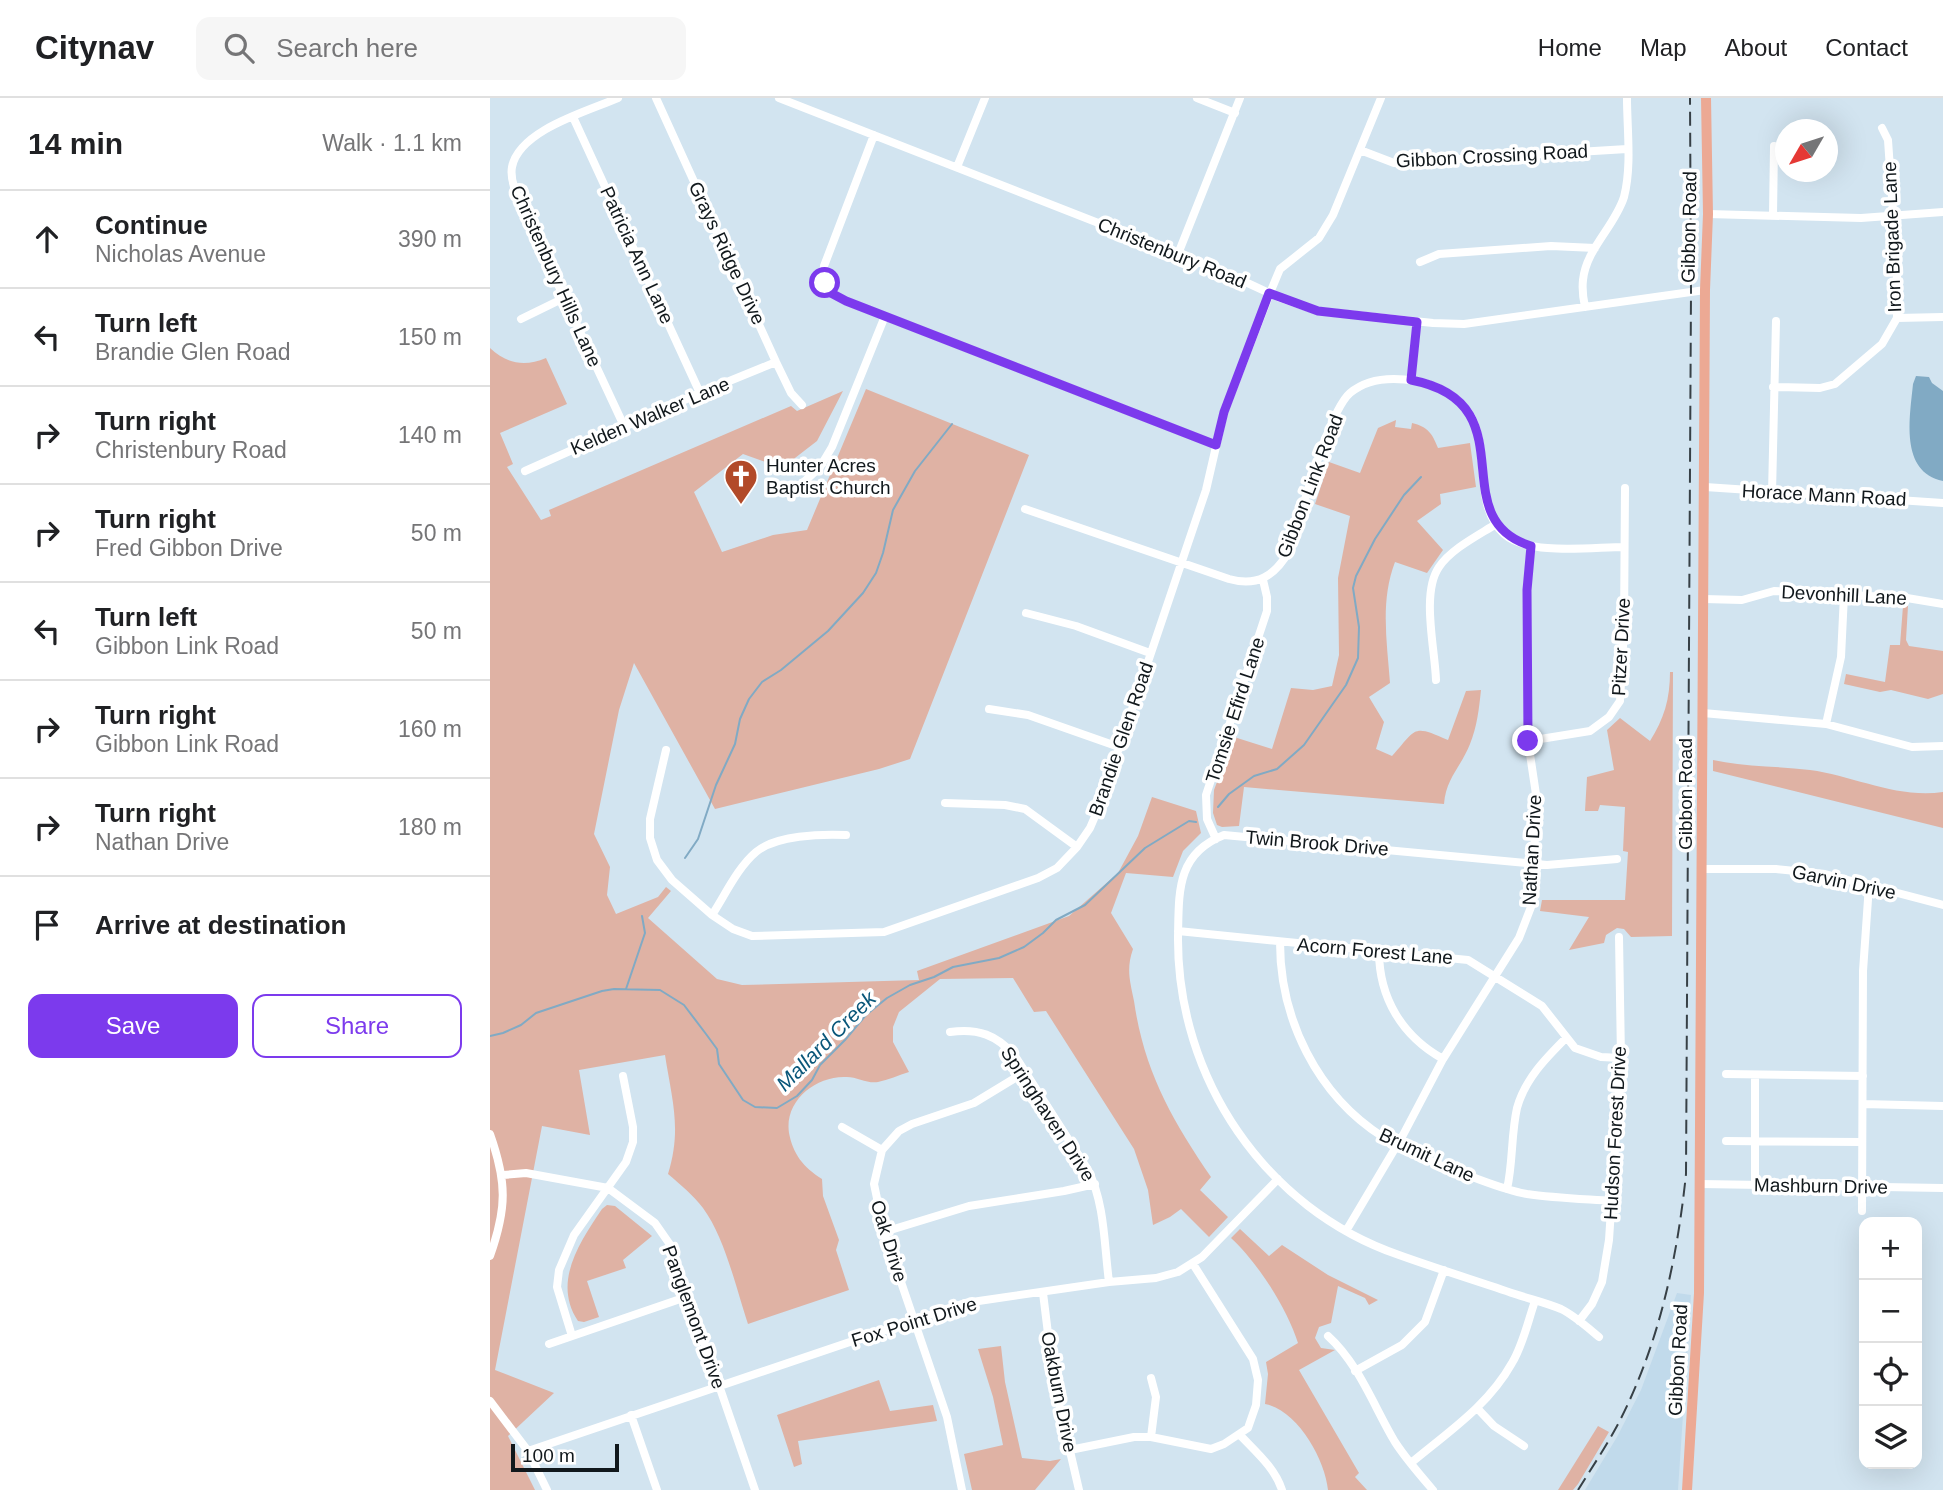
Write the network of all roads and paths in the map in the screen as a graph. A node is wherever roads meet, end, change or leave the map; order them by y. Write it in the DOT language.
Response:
graph roads {
  1 [pos="618,98"];
  2 [pos="656,98"];
  3 [pos="779,98"];
  4 [pos="985,98"];
  5 [pos="1197,98"];
  6 [pos="1240,98"];
  7 [pos="1381,98"];
  8 [pos="1627,98"];
  9 [pos="1706,98"];
  10 [pos="1235,113"];
  11 [pos="573,117"];
  12 [pos="1882,128"];
  13 [pos="874,135"];
  14 [pos="1774,146"];
  15 [pos="1627,149"];
  16 [pos="1360,150"];
  17 [pos="957,167"];
  18 [pos="1943,212"];
  19 [pos="1708,214"];
  20 [pos="1773,215"];
  21 [pos="1892,216"];
  22 [pos="1595,248"];
  23 [pos="1178,254"];
  24 [pos="1420,261"];
  25 [pos="1706,290"];
  26 [pos="1269,293"];
  27 [pos="564,298"];
  28 [pos="1585,307"];
  29 [pos="885,316"];
  30 [pos="1943,317"];
  31 [pos="1897,318"];
  32 [pos="521,319"];
  33 [pos="1776,321"];
  34 [pos="1417,322"];
  35 [pos="776,362"];
  36 [pos="1411,380"];
  37 [pos="1773,387"];
  38 [pos="700,393"];
  39 [pos="802,405"];
  40 [pos="624,426"];
  41 [pos="1216,445"];
  42 [pos="525,471"];
  43 [pos="1705,487"];
  44 [pos="1625,488"];
  45 [pos="792,493"];
  46 [pos="1772,493"];
  47 [pos="1943,503"];
  48 [pos="1025,509"];
  49 [pos="1496,524"];
  50 [pos="1531,546"];
  51 [pos="1624,547"];
  52 [pos="1181,563"];
  53 [pos="1263,580"];
  54 [pos="1844,595"];
  55 [pos="1704,598"];
  56 [pos="1943,604"];
  57 [pos="1026,612"];
  58 [pos="1150,653"];
  59 [pos="1436,680"];
  60 [pos="989,709"];
  61 [pos="1703,713"];
  62 [pos="1826,724"];
  63 [pos="1528,741"];
  64 [pos="1943,746"];
  65 [pos="1119,747"];
  66 [pos="666,750"];
  67 [pos="945,803"];
  68 [pos="846,835"];
  69 [pos="1216,839"];
  70 [pos="1077,847"];
  71 [pos="1617,859"];
  72 [pos="1534,864"];
  73 [pos="1702,869"];
  74 [pos="1869,885"];
  75 [pos="1943,905"];
  76 [pos="712,915"];
  77 [pos="1178,931"];
  78 [pos="1619,937"];
  79 [pos="1280,943"];
  80 [pos="1379,951"];
  81 [pos="1495,976"];
  82 [pos="950,1032"];
  83 [pos="1566,1038"];
  84 [pos="1621,1058"];
  85 [pos="1443,1059"];
  86 [pos="1025,1072"];
  87 [pos="1726,1074"];
  88 [pos="1755,1075"];
  89 [pos="623,1076"];
  90 [pos="1863,1076"];
  91 [pos="1863,1104"];
  92 [pos="1943,1106"];
  93 [pos="842,1128"];
  94 [pos="490,1134"];
  95 [pos="1726,1141"];
  96 [pos="1755,1141"];
  97 [pos="1862,1142"];
  98 [pos="1397,1145"];
  99 [pos="882,1150"];
  100 [pos="503,1175"];
  101 [pos="1278,1180"];
  102 [pos="1095,1184"];
  103 [pos="1700,1184"];
  104 [pos="1755,1185"];
  105 [pos="1861,1186"];
  106 [pos="608,1188"];
  107 [pos="1943,1188"];
  108 [pos="1507,1189"];
  109 [pos="1612,1201"];
  110 [pos="1861,1211"];
  111 [pos="1346,1231"];
  112 [pos="884,1232"];
  113 [pos="490,1256"];
  114 [pos="1193,1264"];
  115 [pos="1444,1270"];
  116 [pos="1109,1282"];
  117 [pos="1043,1293"];
  118 [pos="689,1296"];
  119 [pos="1535,1301"];
  120 [pos="914,1319"];
  121 [pos="1579,1321"];
  122 [pos="572,1336"];
  123 [pos="1328,1336"];
  124 [pos="1599,1337"];
  125 [pos="549,1344"];
  126 [pos="1355,1371"];
  127 [pos="1151,1378"];
  128 [pos="720,1386"];
  129 [pos="490,1401"];
  130 [pos="1477,1408"];
  131 [pos="631,1415"];
  132 [pos="1240,1435"];
  133 [pos="1151,1437"];
  134 [pos="1524,1446"];
  135 [pos="1070,1450"];
  136 [pos="528,1451"];
  137 [pos="1411,1463"];
  138 [pos="547,1490"];
  139 [pos="657,1490"];
  140 [pos="755,1490"];
  141 [pos="962,1490"];
  142 [pos="1079,1490"];
  143 [pos="1282,1490"];
  144 [pos="1433,1490"];
  145 [pos="1688,1490"];
  1 -- 11 [label="street, Christenbury Hills Lane"];
  2 -- 35 [label="street, Grays Ridge Drive"];
  3 -- 13 [label="street, Christenbury Road"];
  4 -- 17 [label="street"];
  5 -- 10 [label="street"];
  6 -- 10 [label="street"];
  7 -- 16 [label="street, Brandie Glen Road"];
  8 -- 15 [label="street"];
  9 -- 19 [label="main road, Gibbon Road"];
  10 -- 23 [label="street"];
  11 -- 27 [label="street, Christenbury Hills Lane"];
  11 -- 38 [label="street, Patricia Ann Lane"];
  12 -- 21 [label="street, Iron Brigade Lane"];
  13 -- 17 [label="street, Christenbury Road"];
  13 -- 29 [label="street"];
  14 -- 20 [label="street"];
  15 -- 16 [label="street, Gibbon Crossing Road"];
  15 -- 22 [label="street"];
  16 -- 26 [label="street, Brandie Glen Road"];
  17 -- 23 [label="street, Christenbury Road"];
  18 -- 21 [label="street"];
  19 -- 20 [label="street"];
  19 -- 25 [label="main road, Gibbon Road"];
  20 -- 21 [label="street"];
  21 -- 31 [label="street, Iron Brigade Lane"];
  22 -- 24 [label="street"];
  22 -- 28 [label="street"];
  23 -- 26 [label="street, Christenbury Road"];
  25 -- 28 [label="street, Christenbury Road"];
  25 -- 43 [label="main road, Gibbon Road"];
  26 -- 34 [label="street, Christenbury Road"];
  26 -- 41 [label="street, Brandie Glen Road"];
  27 -- 32 [label="street"];
  27 -- 40 [label="street, Christenbury Hills Lane"];
  28 -- 34 [label="street, Christenbury Road"];
  29 -- 41 [label="street"];
  29 -- 45 [label="street"];
  30 -- 31 [label="street"];
  31 -- 37 [label="street, Iron Brigade Lane"];
  33 -- 37 [label="street"];
  34 -- 36 [label="street"];
  35 -- 38 [label="street, Kelden Walker Lane"];
  35 -- 39 [label="street, Grays Ridge Drive"];
  36 -- 49 [label="street, Gibbon Link Road"];
  36 -- 53 [label="street, Gibbon Link Road"];
  37 -- 46 [label="street"];
  38 -- 40 [label="street, Kelden Walker Lane"];
  40 -- 42 [label="street, Kelden Walker Lane"];
  41 -- 52 [label="street, Brandie Glen Road"];
  43 -- 46 [label="street, Horace Mann Road"];
  43 -- 55 [label="main road, Gibbon Road"];
  44 -- 51 [label="street, Pitzer Drive"];
  46 -- 47 [label="street, Horace Mann Road"];
  48 -- 52 [label="street, Gibbon Link Road"];
  49 -- 50 [label="street"];
  49 -- 59 [label="street"];
  50 -- 51 [label="street"];
  50 -- 63 [label="street, Nathan Drive"];
  51 -- 63 [label="street, Pitzer Drive"];
  52 -- 53 [label="street, Gibbon Link Road"];
  52 -- 58 [label="street, Brandie Glen Road"];
  53 -- 69 [label="street, Tomsie Efird Lane"];
  54 -- 55 [label="street, Devonhill Lane"];
  54 -- 56 [label="street, Devonhill Lane"];
  54 -- 62 [label="street"];
  55 -- 61 [label="main road, Gibbon Road"];
  57 -- 58 [label="street"];
  58 -- 65 [label="street, Brandie Glen Road"];
  60 -- 65 [label="street"];
  61 -- 62 [label="street"];
  61 -- 73 [label="main road, Gibbon Road"];
  62 -- 64 [label="street"];
  63 -- 72 [label="street, Nathan Drive"];
  65 -- 70 [label="street, Brandie Glen Road"];
  66 -- 76 [label="street, Brandie Glen Road"];
  67 -- 70 [label="street"];
  68 -- 76 [label="street"];
  69 -- 72 [label="street, Twin Brook Drive"];
  69 -- 77 [label="street"];
  70 -- 76 [label="street, Brandie Glen Road"];
  71 -- 72 [label="street, Twin Brook Drive"];
  72 -- 81 [label="street, Nathan Drive"];
  73 -- 74 [label="street, Garvin Drive"];
  73 -- 103 [label="main road, Gibbon Road"];
  74 -- 75 [label="street, Garvin Drive"];
  74 -- 90 [label="street"];
  77 -- 79 [label="street, Acorn Forest Lane"];
  77 -- 101 [label="street"];
  78 -- 84 [label="street, Hudson Forest Drive"];
  79 -- 80 [label="street, Acorn Forest Lane"];
  79 -- 98 [label="street, Brumit Lane"];
  80 -- 81 [label="street, Acorn Forest Lane"];
  80 -- 85 [label="street"];
  81 -- 83 [label="street, Acorn Forest Lane"];
  81 -- 85 [label="street, Nathan Drive"];
  82 -- 86 [label="street, Springhaven Drive"];
  83 -- 84 [label="street, Acorn Forest Lane"];
  83 -- 108 [label="street"];
  84 -- 109 [label="street, Hudson Forest Drive"];
  85 -- 98 [label="street, Nathan Drive"];
  86 -- 99 [label="street"];
  86 -- 102 [label="street, Springhaven Drive"];
  87 -- 88 [label="street"];
  88 -- 90 [label="street"];
  88 -- 96 [label="street"];
  89 -- 106 [label="street"];
  90 -- 91 [label="street"];
  91 -- 92 [label="street"];
  91 -- 97 [label="street"];
  93 -- 99 [label="street"];
  94 -- 100 [label="street"];
  95 -- 96 [label="street"];
  96 -- 97 [label="street"];
  96 -- 104 [label="street"];
  97 -- 105 [label="street"];
  98 -- 108 [label="street, Brumit Lane"];
  98 -- 111 [label="street, Nathan Drive"];
  99 -- 112 [label="street, Oak Drive"];
  100 -- 106 [label="street, Panglemont Drive"];
  100 -- 113 [label="street"];
  101 -- 111 [label="street"];
  101 -- 114 [label="street, Fox Point Drive"];
  102 -- 112 [label="street"];
  102 -- 116 [label="street, Springhaven Drive"];
  103 -- 104 [label="street, Mashburn Drive"];
  103 -- 145 [label="main road, Gibbon Road"];
  104 -- 105 [label="street, Mashburn Drive"];
  105 -- 107 [label="street, Mashburn Drive"];
  105 -- 110 [label="street"];
  106 -- 118 [label="street, Panglemont Drive"];
  106 -- 122 [label="street"];
  108 -- 109 [label="street, Brumit Lane"];
  109 -- 121 [label="street, Hudson Forest Drive"];
  111 -- 115 [label="street"];
  112 -- 120 [label="street, Oak Drive"];
  114 -- 116 [label="street, Fox Point Drive"];
  114 -- 132 [label="street"];
  115 -- 119 [label="street"];
  115 -- 126 [label="street"];
  116 -- 117 [label="street, Fox Point Drive"];
  117 -- 120 [label="street, Fox Point Drive"];
  117 -- 135 [label="street, Oakburn Drive"];
  118 -- 122 [label="street"];
  118 -- 128 [label="street, Panglemont Drive"];
  119 -- 121 [label="street"];
  119 -- 130 [label="street"];
  120 -- 128 [label="street, Fox Point Drive"];
  120 -- 141 [label="street, Oak Drive"];
  121 -- 124 [label="street"];
  122 -- 125 [label="street"];
  123 -- 126 [label="street"];
  126 -- 137 [label="street"];
  127 -- 133 [label="street"];
  128 -- 131 [label="street, Fox Point Drive"];
  128 -- 140 [label="street, Panglemont Drive"];
  129 -- 136 [label="street"];
  130 -- 134 [label="street"];
  130 -- 137 [label="street"];
  131 -- 136 [label="street, Fox Point Drive"];
  131 -- 139 [label="street"];
  132 -- 133 [label="street"];
  132 -- 143 [label="street"];
  133 -- 135 [label="street"];
  135 -- 142 [label="street, Oakburn Drive"];
  136 -- 138 [label="street"];
  137 -- 144 [label="street"];
}
